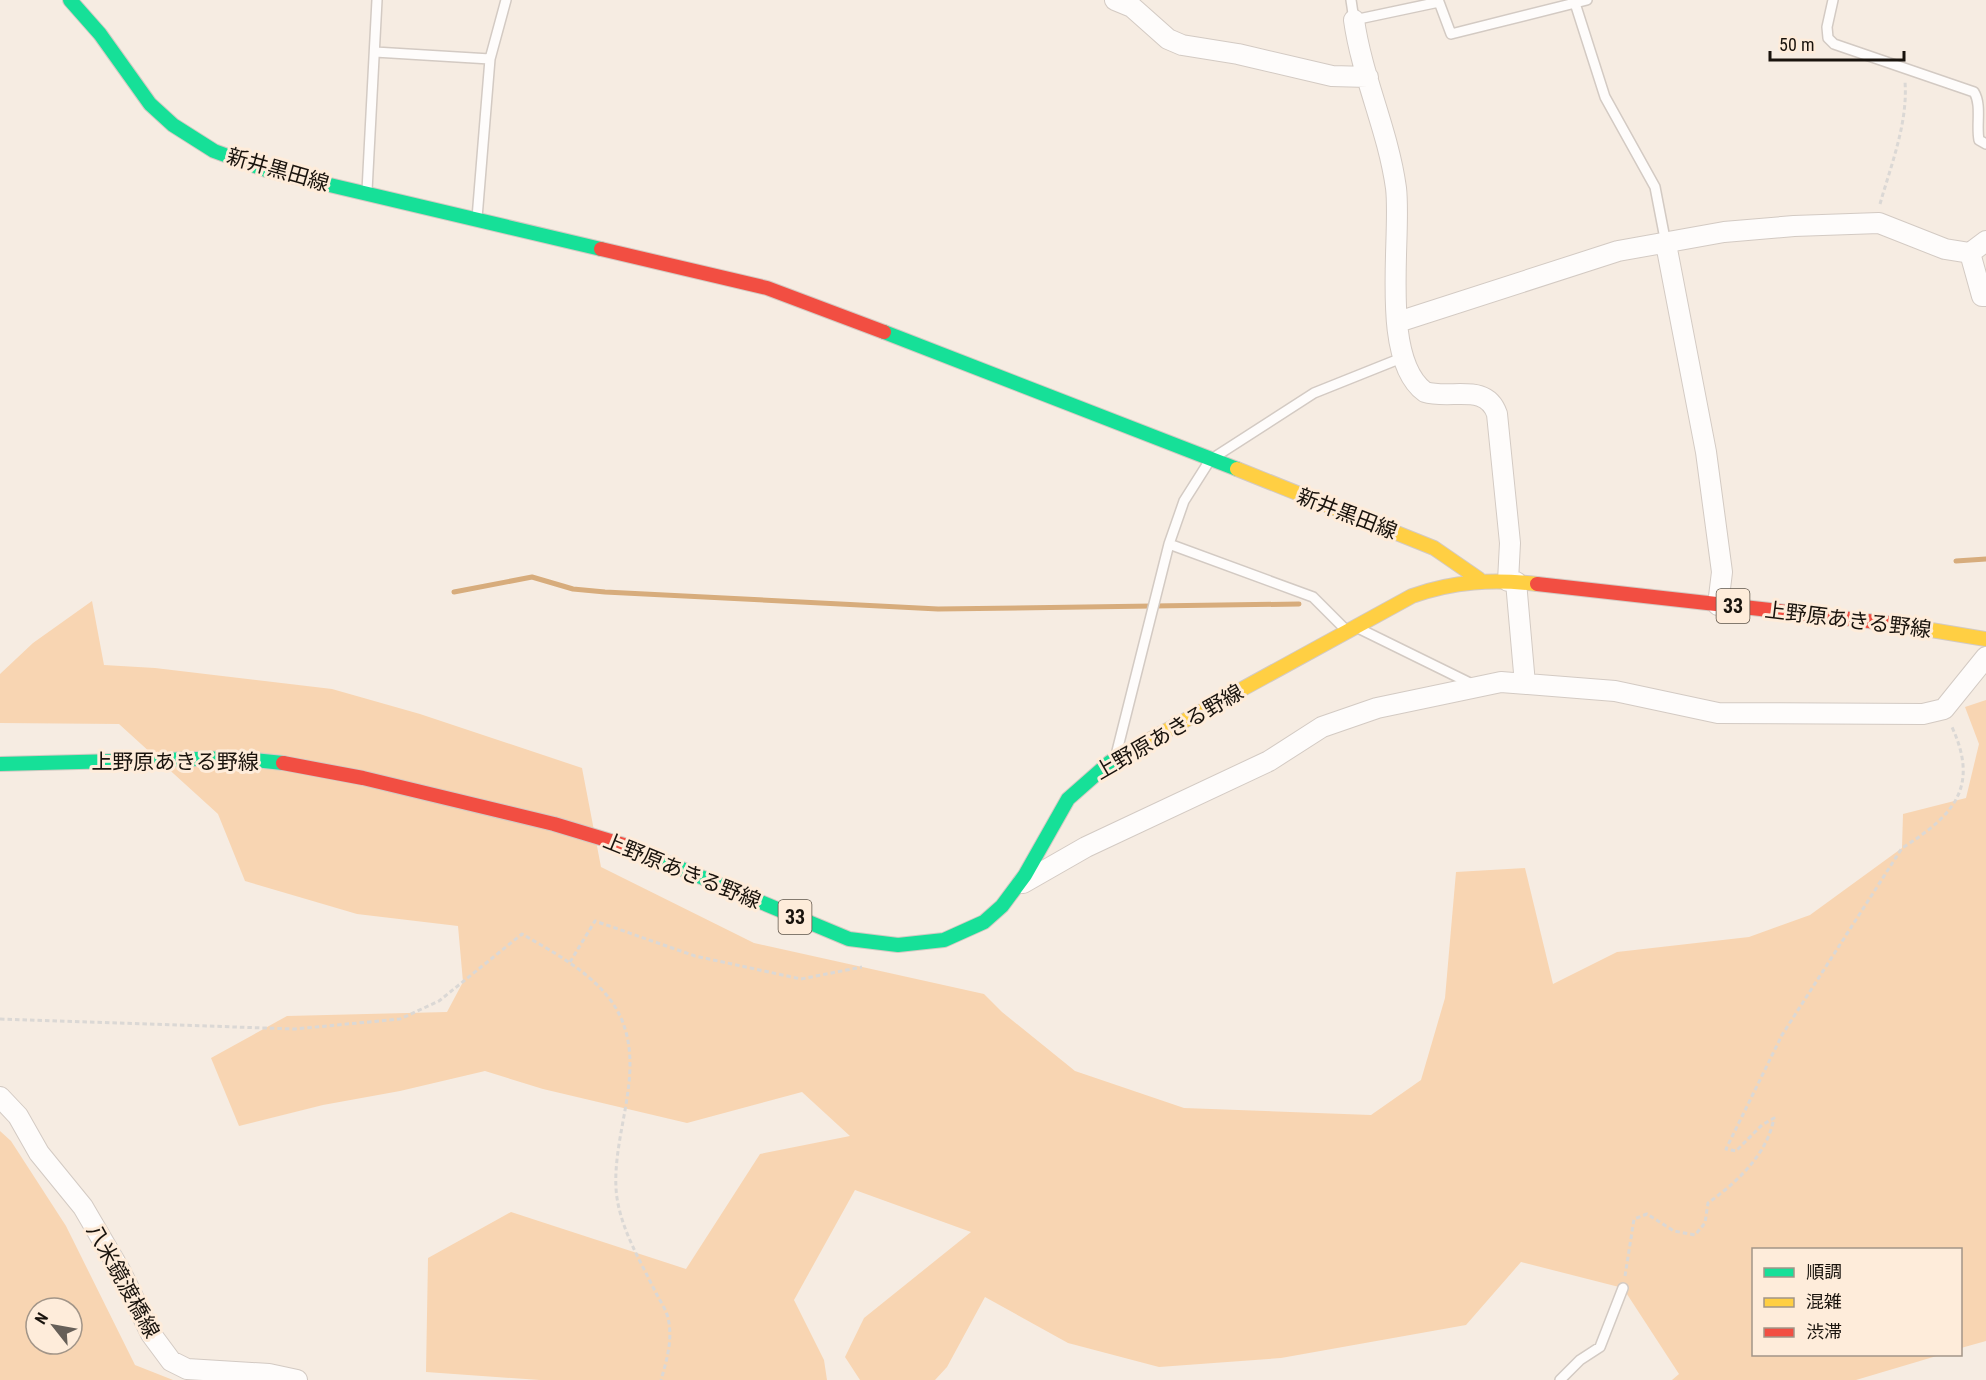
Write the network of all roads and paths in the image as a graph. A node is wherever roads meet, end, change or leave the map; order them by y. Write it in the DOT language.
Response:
graph roads {
  1 [pos="70,0"];
  2 [pos="377,0"];
  3 [pos="506,0"];
  4 [pos="1115,0"];
  5 [pos="1351,0"];
  6 [pos="1587,0"];
  7 [pos="1833,0"];
  8 [pos="1575,2"];
  9 [pos="1354,20"];
  10 [pos="375,52"];
  11 [pos="490,59"];
  12 [pos="1905,70"];
  13 [pos="1368,77"];
  14 [pos="1986,144"];
  15 [pos="367,194"];
  16 [pos="477,220"];
  17 [pos="1875,223"];
  18 [pos="1986,241"];
  19 [pos="1666,244"];
  20 [pos="1970,253"];
  21 [pos="1986,296"];
  22 [pos="1398,322"];
  23 [pos="1404,357"];
  24 [pos="1210,460"];
  25 [pos="1169,544"];
  26 [pos="1479,579"];
  27 [pos="1512,582"];
  28 [pos="1718,605"];
  29 [pos="1351,628"];
  30 [pos="1986,639"];
  31 [pos="1986,657"];
  32 [pos="1525,684"];
  33 [pos="1479,688"];
  34 [pos="1944,709"];
  35 [pos="1115,759"];
  36 [pos="0,764"];
  37 [pos="1018,886"];
  38 [pos="570,962"];
  39 [pos="868,966"];
  40 [pos="0,1019"];
  41 [pos="0,1097"];
  42 [pos="1623,1288"];
  43 [pos="297,1380"];
  44 [pos="661,1380"];
  45 [pos="1560,1380"];
  1 -- 15 [label="main road, 新井黒田線"];
  2 -- 10 [label="lane"];
  3 -- 11 [label="lane"];
  4 -- 13 [label="street"];
  5 -- 9 [label="lane"];
  6 -- 8 [label="lane"];
  7 -- 12 [label="lane"];
  8 -- 9 [label="lane"];
  8 -- 19 [label="lane"];
  9 -- 13 [label="street"];
  10 -- 11 [label="lane"];
  10 -- 15 [label="lane"];
  11 -- 16 [label="lane"];
  12 -- 14 [label="lane"];
  12 -- 17 [label="path"];
  13 -- 22 [label="street"];
  15 -- 16 [label="main road, 新井黒田線"];
  16 -- 24 [label="main road, 新井黒田線"];
  17 -- 19 [label="street"];
  17 -- 20 [label="street"];
  18 -- 20 [label="street"];
  19 -- 22 [label="street"];
  19 -- 28 [label="street"];
  20 -- 21 [label="street"];
  22 -- 23 [label="street"];
  23 -- 24 [label="lane"];
  23 -- 27 [label="street"];
  24 -- 25 [label="lane"];
  24 -- 26 [label="main road, 新井黒田線"];
  25 -- 29 [label="lane"];
  25 -- 35 [label="lane"];
  26 -- 27 [label="main road, 上野原あきる野線 / 33"];
  26 -- 29 [label="main road, 上野原あきる野線 / 33"];
  27 -- 28 [label="main road, 上野原あきる野線 / 33"];
  27 -- 32 [label="street"];
  28 -- 30 [label="main road, 上野原あきる野線 / 33"];
  29 -- 33 [label="lane"];
  29 -- 35 [label="main road, 上野原あきる野線 / 33"];
  31 -- 34 [label="street"];
  32 -- 33 [label="street"];
  32 -- 34 [label="street"];
  33 -- 37 [label="street"];
  34 -- 42 [label="path"];
  35 -- 37 [label="main road, 上野原あきる野線 / 33"];
  36 -- 37 [label="main road, 上野原あきる野線 / 33"];
  38 -- 39 [label="path"];
  38 -- 40 [label="path"];
  38 -- 44 [label="path"];
  41 -- 43 [label="street, 八米鏡渡橋線"];
  42 -- 45 [label="lane"];
}
